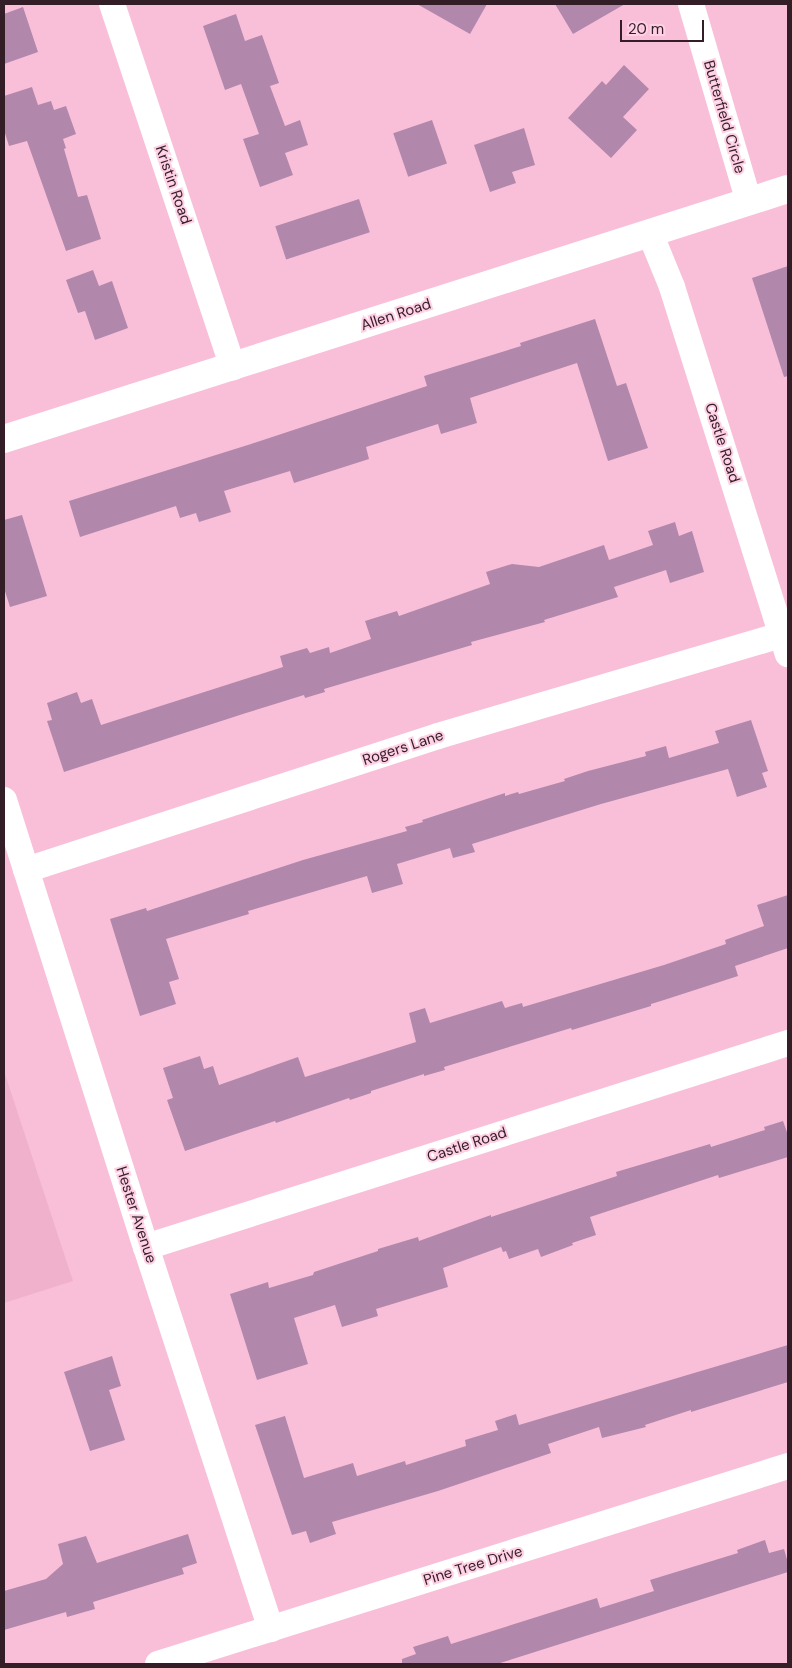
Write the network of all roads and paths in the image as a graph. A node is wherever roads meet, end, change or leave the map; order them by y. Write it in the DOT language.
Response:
graph roads {
  1 [pos="112,4"];
  2 [pos="691,4"];
  3 [pos="788,189"];
  4 [pos="749,202"];
  5 [pos="650,233"];
  6 [pos="234,367"];
  7 [pos="4,439"];
  8 [pos="785,645"];
  9 [pos="4,800"];
  10 [pos="26,870"];
  11 [pos="788,1042"];
  12 [pos="146,1246"];
  13 [pos="788,1466"];
  14 [pos="271,1629"];
  15 [pos="158,1664"];
  1 -- 6 [label="street, Kristin Road"];
  2 -- 4 [label="street, Butterfield Circle"];
  3 -- 4 [label="street, Allen Road"];
  4 -- 5 [label="street, Allen Road"];
  5 -- 6 [label="street, Allen Road"];
  5 -- 8 [label="street, Castle Road"];
  6 -- 7 [label="street, Allen Road"];
  8 -- 10 [label="street, Rogers Lane"];
  9 -- 10 [label="street, Hester Avenue"];
  10 -- 12 [label="street, Hester Avenue"];
  11 -- 12 [label="street, Castle Road"];
  12 -- 14 [label="street, Hester Avenue"];
  13 -- 14 [label="street, Pine Tree Drive"];
  14 -- 15 [label="street, Pine Tree Drive"];
}
